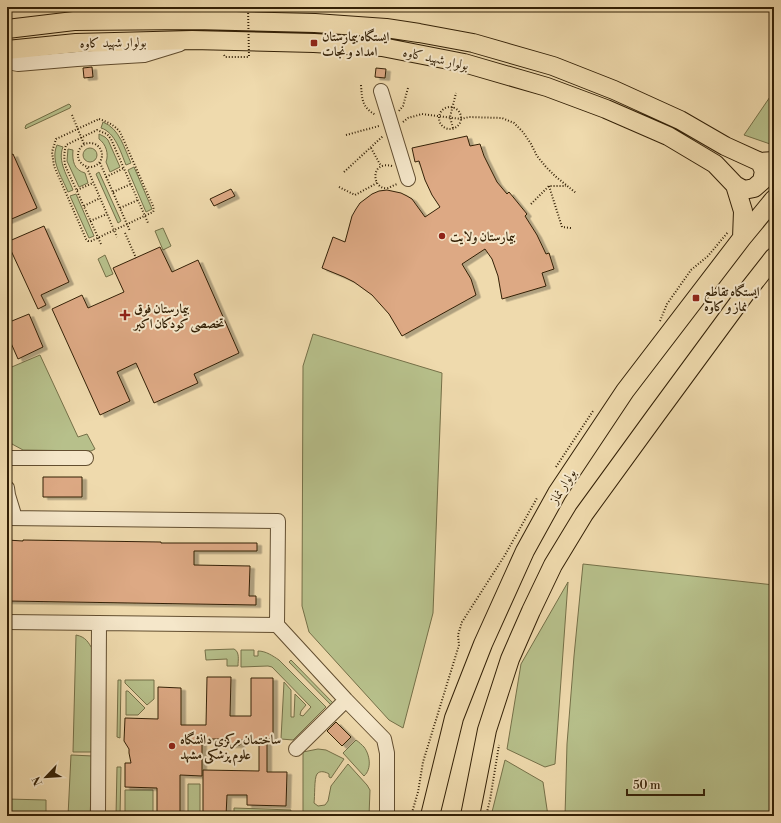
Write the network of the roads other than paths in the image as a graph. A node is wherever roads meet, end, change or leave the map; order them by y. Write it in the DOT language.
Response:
graph roads {
  1 [pos="7,29"];
  2 [pos="192,40"];
  3 [pos="7,50"];
  4 [pos="7,62"];
  5 [pos="381,91"];
  6 [pos="767,161"];
  7 [pos="406,174"];
  8 [pos="735,185"];
  9 [pos="774,199"];
  10 [pos="735,235"];
  11 [pos="774,257"];
  12 [pos="7,458"];
  13 [pos="86,458"];
  14 [pos="7,488"];
  15 [pos="11,518"];
  16 [pos="7,622"];
  17 [pos="99,623"];
  18 [pos="277,625"];
  19 [pos="346,700"];
  20 [pos="296,749"];
  21 [pos="98,816"];
  22 [pos="387,816"];
  23 [pos="430,816"];
  24 [pos="470,816"];
  1 -- 6 [label="main road, بولوار شهید کاوه"];
  2 -- 3 [label="main road, بولوار شهید کاوه"];
  2 -- 4 [label="street"];
  2 -- 8 [label="main road, بولوار شهید کاوه"];
  5 -- 7 [label="street"];
  6 -- 8 [label="main road"];
  8 -- 10 [label="main road, بولوار شهید کاوه"];
  9 -- 10 [label="main road, بولوار نماز"];
  10 -- 23 [label="main road, بولوار نماز"];
  11 -- 24 [label="main road"];
  12 -- 13 [label="street"];
  14 -- 15 [label="street"];
  15 -- 18 [label="street"];
  16 -- 17 [label="street"];
  17 -- 18 [label="street"];
  17 -- 21 [label="street"];
  18 -- 19 [label="street"];
  19 -- 20 [label="street"];
  19 -- 22 [label="street"];
}
